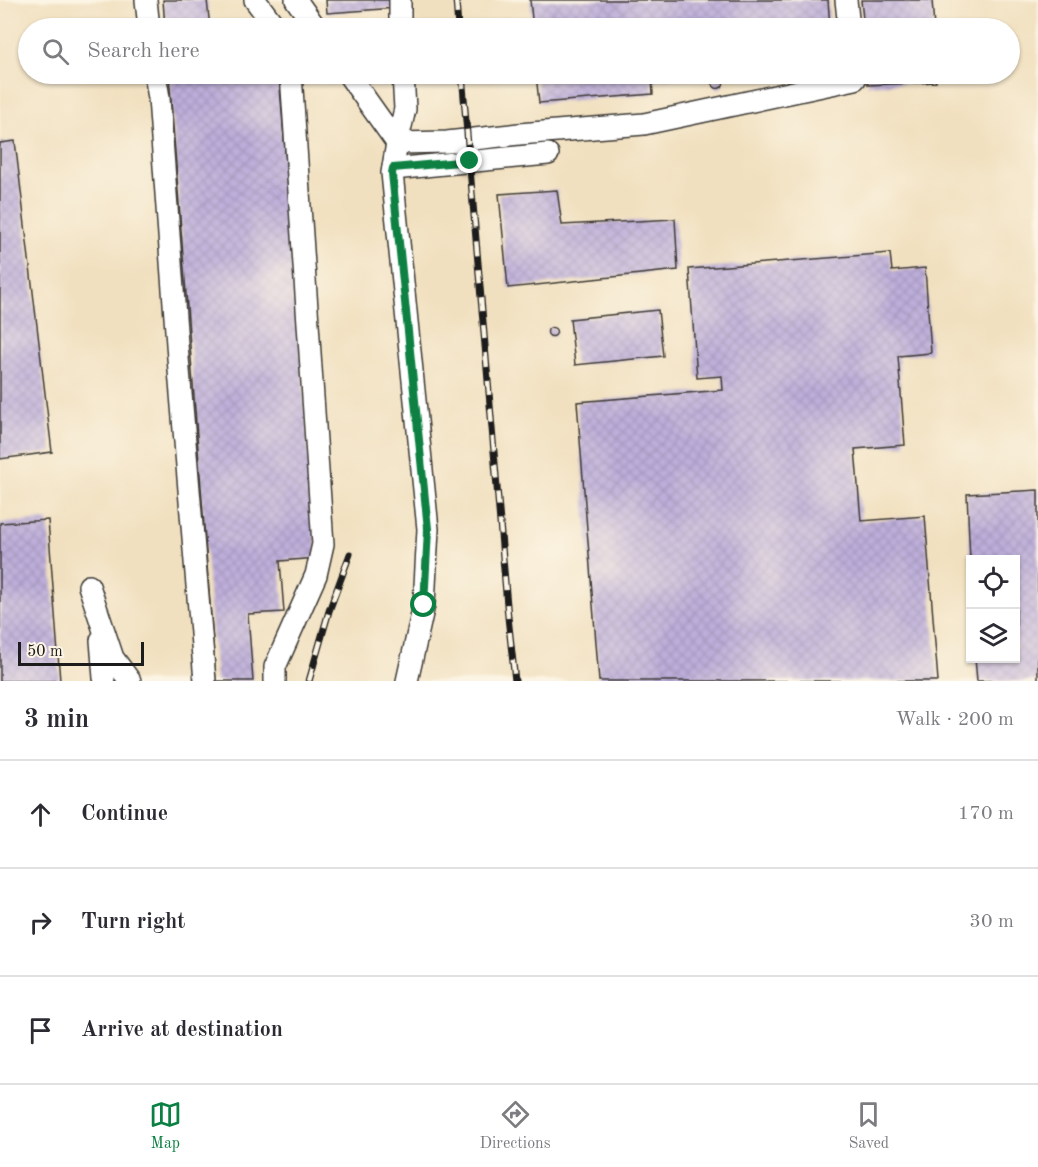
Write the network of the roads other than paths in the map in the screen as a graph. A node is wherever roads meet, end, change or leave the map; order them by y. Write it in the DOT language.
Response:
graph roads {
  1 [pos="146,0"];
  2 [pos="255,0"];
  3 [pos="296,0"];
  4 [pos="400,0"];
  5 [pos="846,0"];
  6 [pos="148,18"];
  7 [pos="268,18"];
  8 [pos="309,18"];
  9 [pos="400,18"];
  10 [pos="848,18"];
  11 [pos="157,84"];
  12 [pos="292,84"];
  13 [pos="355,84"];
  14 [pos="404,84"];
  15 [pos="832,84"];
  16 [pos="397,143"];
  17 [pos="548,154"];
  18 [pos="393,168"];
  19 [pos="89,586"];
  20 [pos="99,616"];
  21 [pos="104,678"];
  22 [pos="130,681"];
  23 [pos="205,681"];
  24 [pos="275,681"];
  25 [pos="407,681"];
  1 -- 6 [label="lane"];
  2 -- 7 [label="lane"];
  3 -- 8 [label="lane"];
  4 -- 9 [label="lane"];
  5 -- 10 [label="lane"];
  11 -- 23 [label="lane"];
  12 -- 24 [label="lane"];
  13 -- 16 [label="lane"];
  14 -- 16 [label="lane"];
  15 -- 16 [label="lane"];
  16 -- 18 [label="lane"];
  17 -- 18 [label="lane"];
  18 -- 25 [label="lane"];
  19 -- 20 [label="lane"];
  20 -- 21 [label="lane"];
  20 -- 22 [label="lane"];
}
